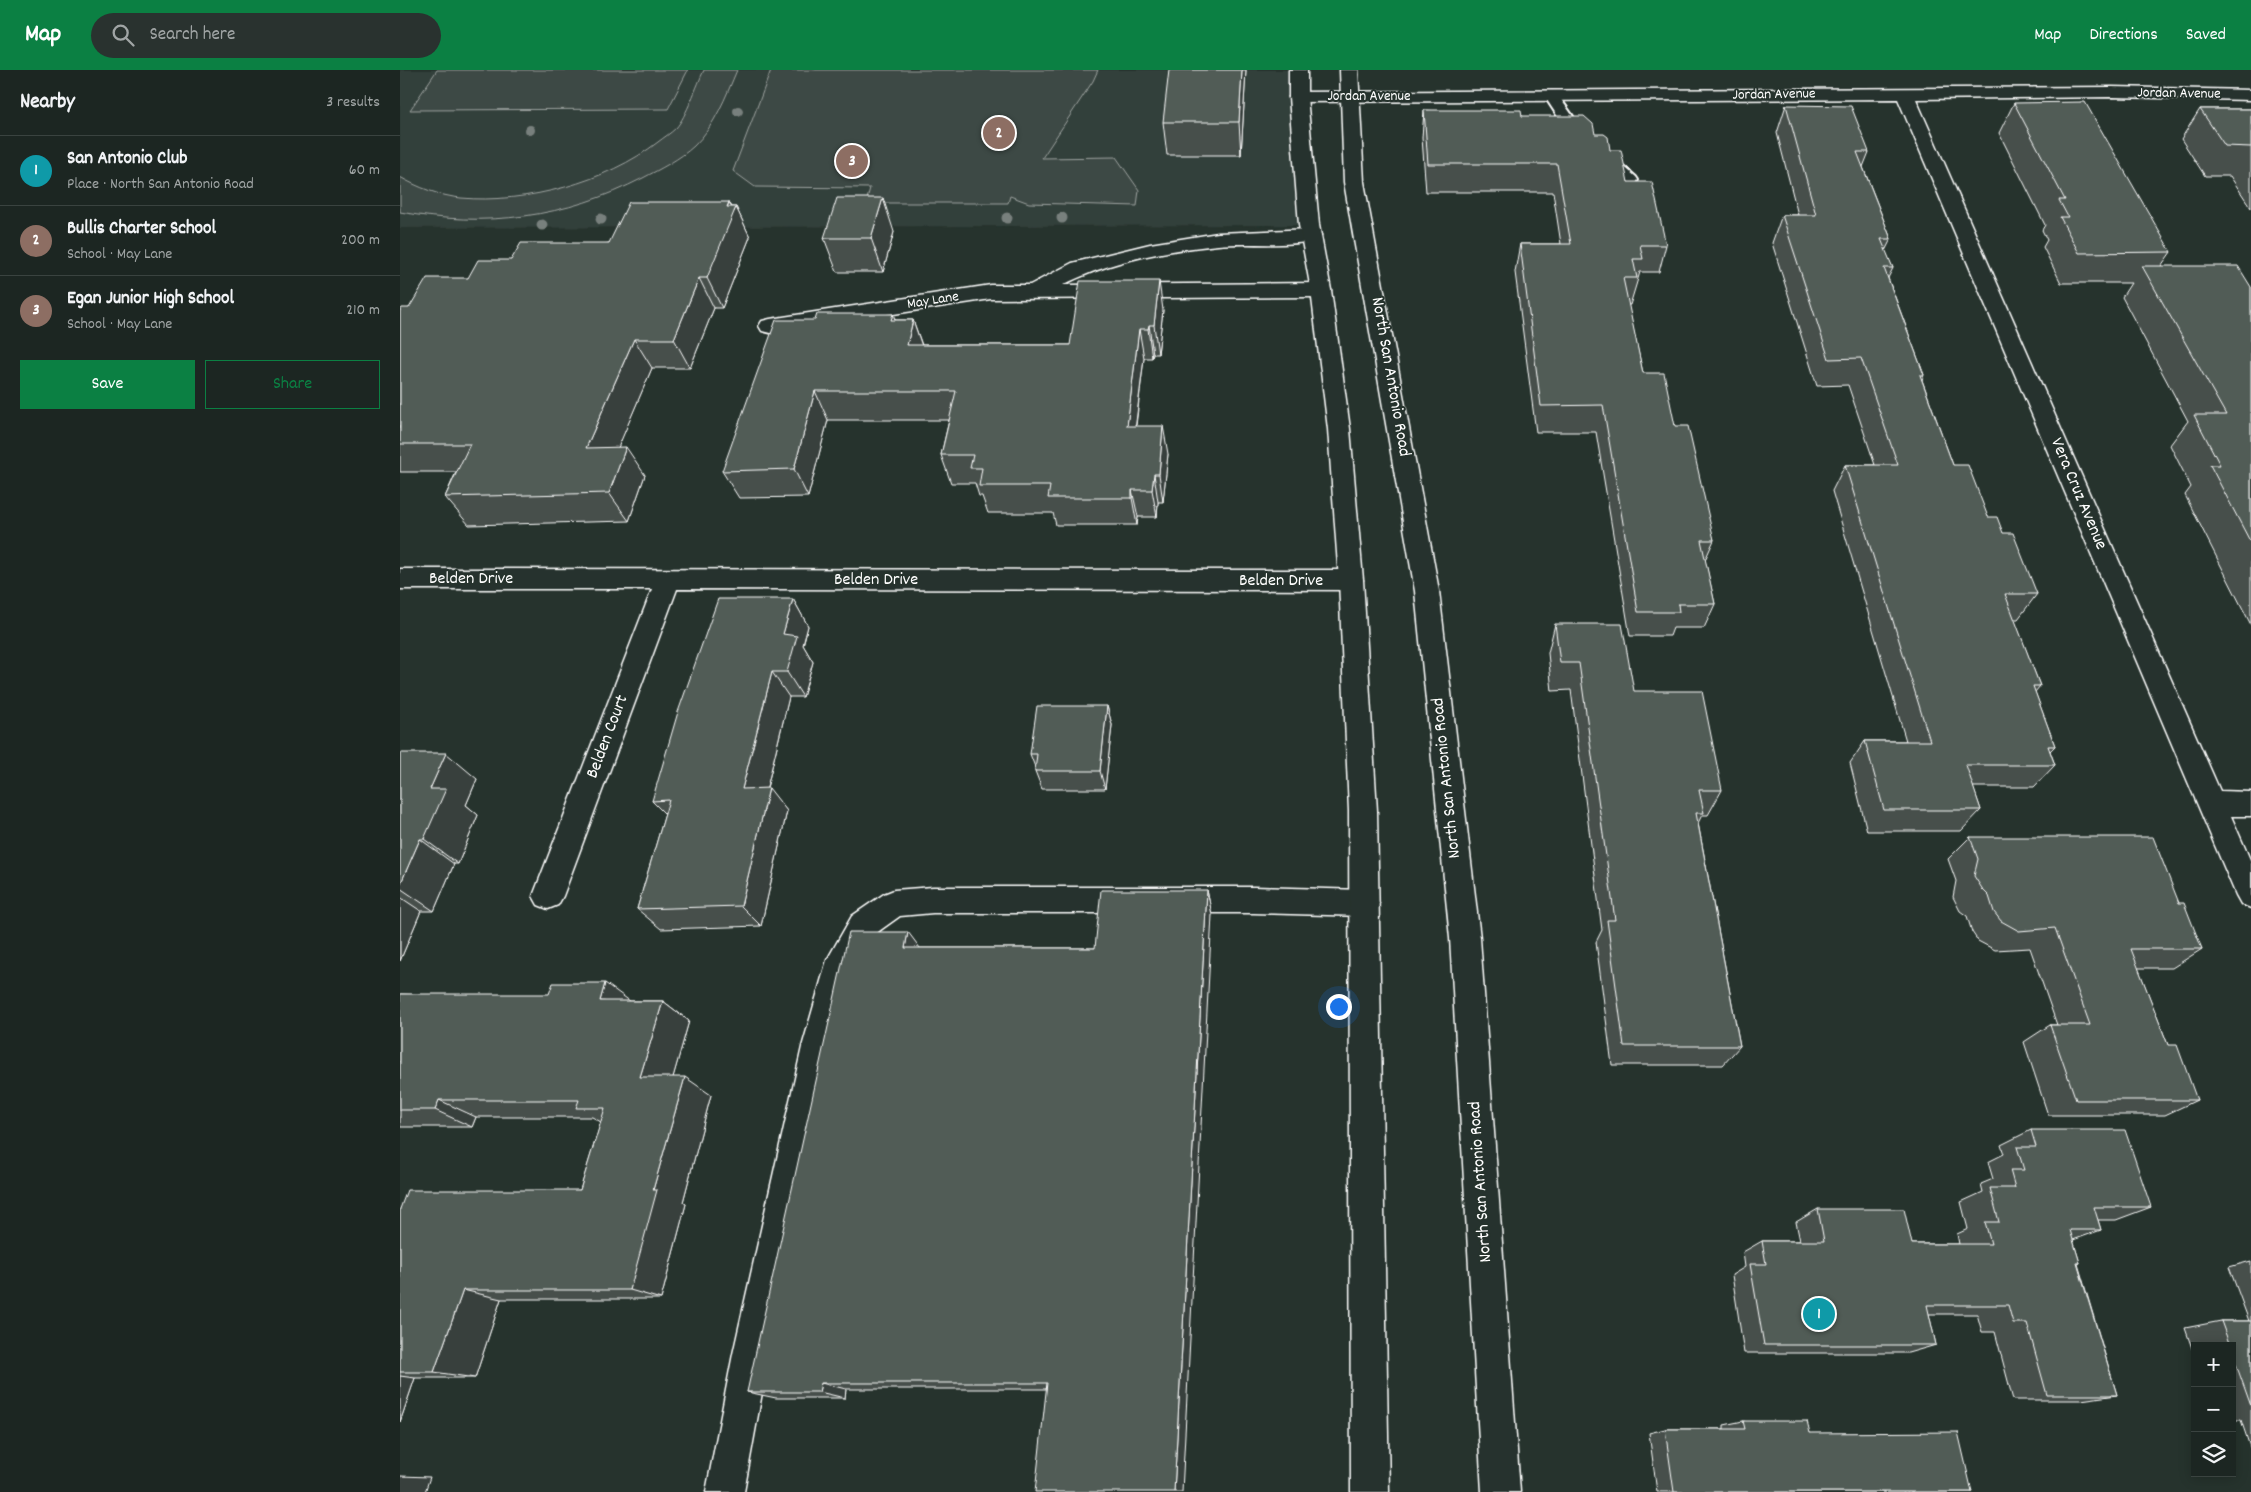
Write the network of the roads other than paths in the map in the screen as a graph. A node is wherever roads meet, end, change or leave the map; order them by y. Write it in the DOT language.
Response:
graph roads {
  1 [pos="1298,70"];
  2 [pos="1349,70"];
  3 [pos="2101,75"];
  4 [pos="2112,92"];
  5 [pos="1905,94"];
  6 [pos="2251,95"];
  7 [pos="1298,97"];
  8 [pos="1350,97"];
  9 [pos="1552,97"];
  10 [pos="1631,180"];
  11 [pos="1311,235"];
  12 [pos="1096,264"];
  13 [pos="1321,290"];
  14 [pos="1096,291"];
  15 [pos="1032,292"];
  16 [pos="770,326"];
  17 [pos="400,579"];
  18 [pos="668,579"];
  19 [pos="1351,580"];
  20 [pos="2212,803"];
  21 [pos="2251,804"];
  22 [pos="2251,894"];
  23 [pos="548,896"];
  24 [pos="1364,902"];
  25 [pos="725,1492"];
  26 [pos="1370,1492"];
  27 [pos="1501,1492"];
  1 -- 7 [label="street"];
  2 -- 8 [label="street, North San Antonio Road"];
  3 -- 4 [label="street"];
  4 -- 5 [label="street, Jordan Avenue"];
  4 -- 6 [label="street, Jordan Avenue"];
  5 -- 9 [label="street, Jordan Avenue"];
  5 -- 20 [label="street, Vera Cruz Avenue"];
  7 -- 8 [label="street, Jordan Avenue"];
  7 -- 11 [label="street"];
  8 -- 9 [label="street, Jordan Avenue"];
  8 -- 27 [label="street, North San Antonio Road"];
  9 -- 10 [label="lane"];
  11 -- 12 [label="street"];
  11 -- 13 [label="street"];
  12 -- 14 [label="street"];
  12 -- 15 [label="street"];
  13 -- 14 [label="street, May Lane"];
  13 -- 19 [label="street"];
  14 -- 15 [label="street, May Lane"];
  15 -- 16 [label="street, May Lane"];
  17 -- 18 [label="street, Belden Drive"];
  18 -- 19 [label="street, Belden Drive"];
  18 -- 23 [label="street, Belden Court"];
  19 -- 24 [label="street"];
  20 -- 21 [label="street"];
  20 -- 22 [label="street, Vera Cruz Avenue"];
  24 -- 25 [label="street"];
  24 -- 26 [label="street"];
}
